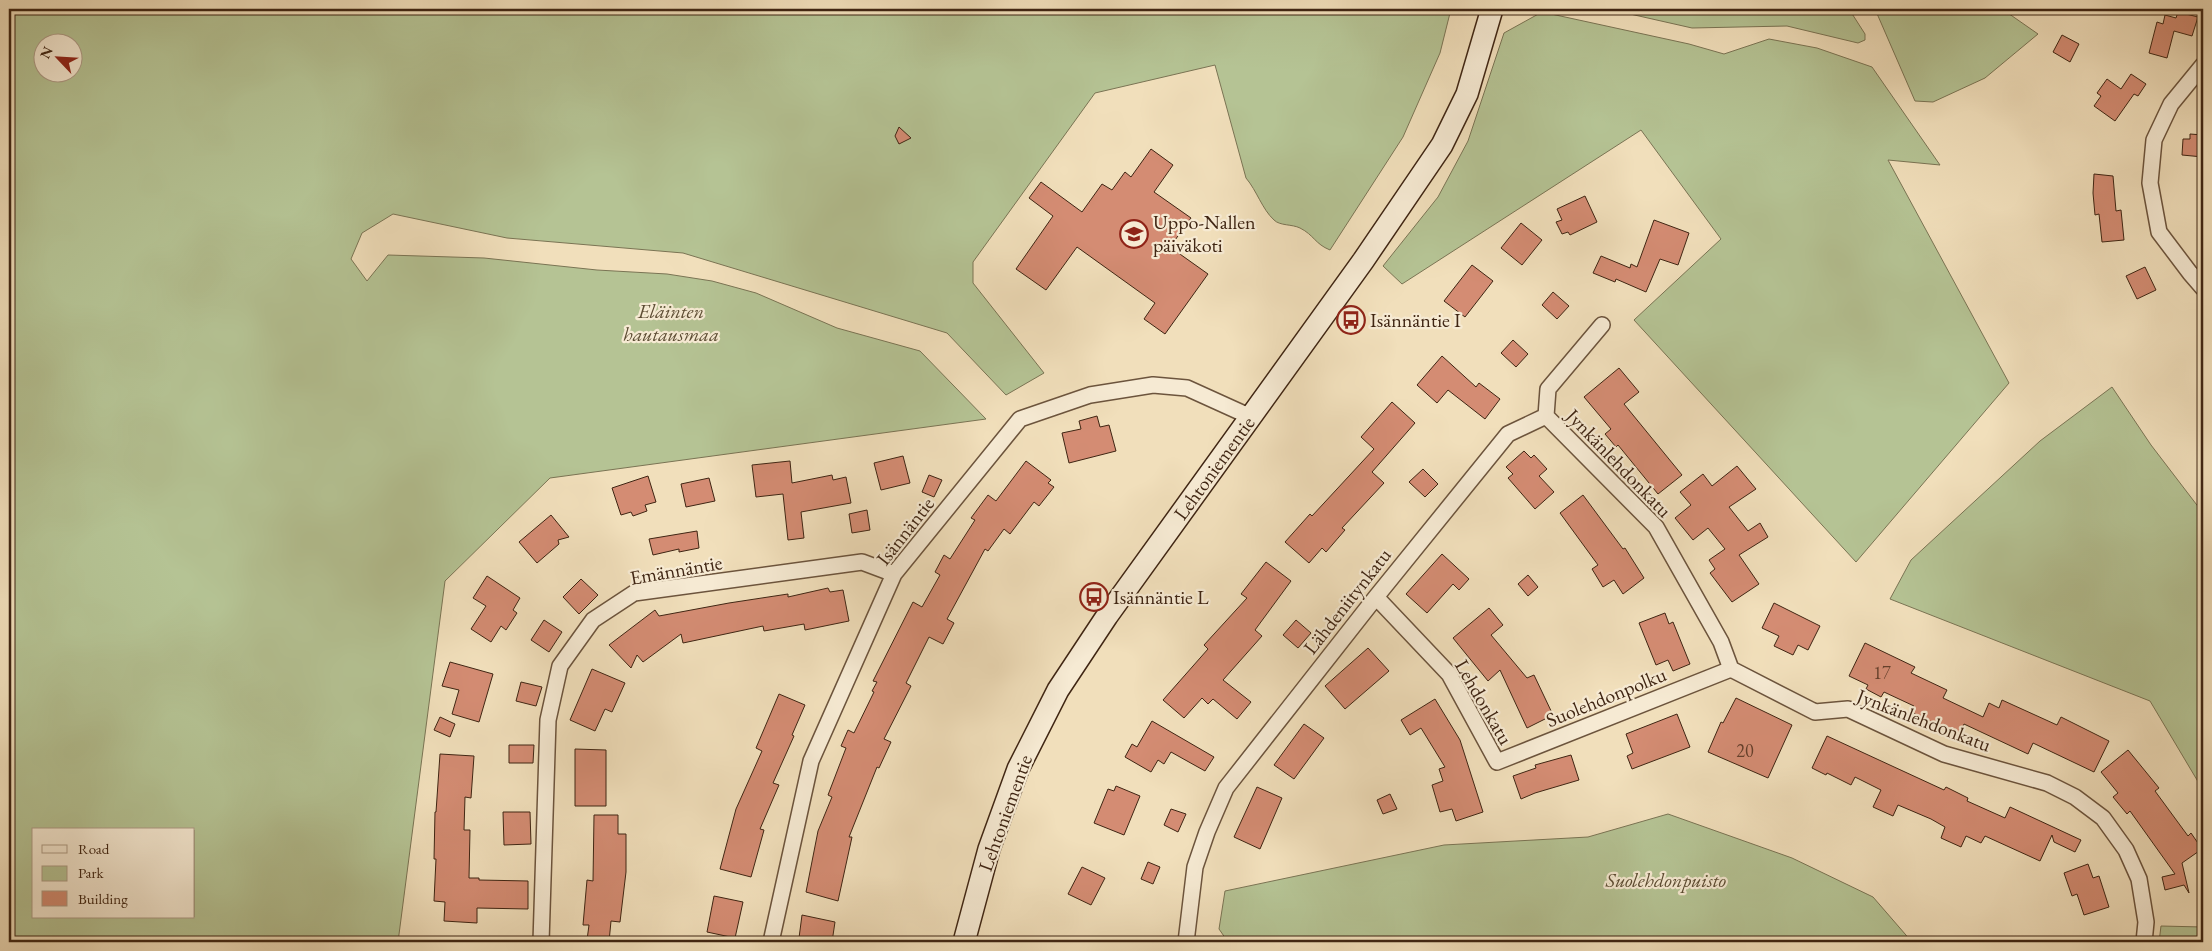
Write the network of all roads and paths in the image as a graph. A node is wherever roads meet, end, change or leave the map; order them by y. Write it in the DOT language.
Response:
graph roads {
  1 [pos="1492,9"];
  2 [pos="2203,65"];
  3 [pos="2203,288"];
  4 [pos="1602,326"];
  5 [pos="1546,416"];
  6 [pos="1251,417"];
  7 [pos="894,574"];
  8 [pos="1376,597"];
  9 [pos="1731,668"];
  10 [pos="1496,762"];
  11 [pos="541,942"];
  12 [pos="771,942"];
  13 [pos="964,942"];
  14 [pos="1186,942"];
  15 [pos="2144,942"];
  1 -- 6 [label="main road, Lehtoniementie"];
  2 -- 3 [label="street"];
  4 -- 5 [label="street"];
  5 -- 8 [label="street, Lähdeniitynkatu"];
  5 -- 9 [label="street, Jynkänlehdonkatu"];
  6 -- 7 [label="street, Isännäntie"];
  6 -- 13 [label="main road, Lehtoniementie"];
  7 -- 11 [label="street, Emännäntie"];
  7 -- 12 [label="street, Isännäntie"];
  8 -- 10 [label="street, Lehdonkatu"];
  8 -- 14 [label="street, Lähdeniitynkatu"];
  9 -- 10 [label="street, Suolehdonpolku"];
  9 -- 15 [label="street, Jynkänlehdonkatu"];
}
